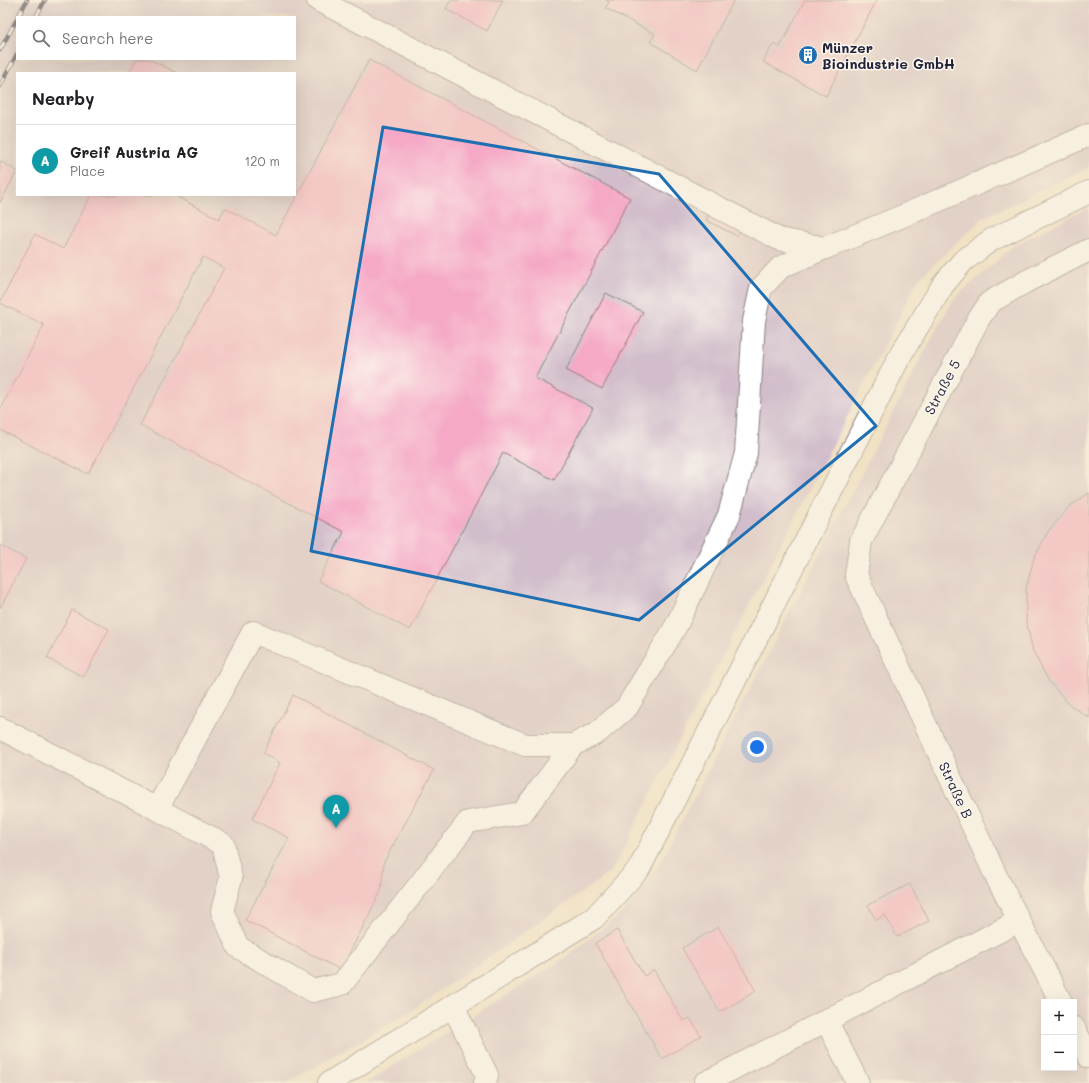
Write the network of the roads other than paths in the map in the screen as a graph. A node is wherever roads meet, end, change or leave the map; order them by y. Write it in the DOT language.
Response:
graph roads {
  1 [pos="318,0"];
  2 [pos="1089,135"];
  3 [pos="1089,192"];
  4 [pos="825,248"];
  5 [pos="1089,250"];
  6 [pos="856,575"];
  7 [pos="0,728"];
  8 [pos="573,746"];
  9 [pos="157,809"];
  10 [pos="1019,921"];
  11 [pos="1059,999"];
  12 [pos="453,1006"];
  13 [pos="826,1020"];
  14 [pos="1077,1034"];
  15 [pos="1089,1057"];
  16 [pos="329,1083"];
  17 [pos="485,1083"];
  18 [pos="705,1083"];
  19 [pos="858,1083"];
  1 -- 4 [label="lane"];
  2 -- 4 [label="lane"];
  3 -- 12 [label="lane"];
  4 -- 8 [label="lane"];
  5 -- 6 [label="lane, Straße 5"];
  6 -- 10 [label="lane, Straße B"];
  7 -- 9 [label="lane"];
  8 -- 9 [label="lane"];
  8 -- 9 [label="lane"];
  10 -- 11 [label="lane, Straße B"];
  10 -- 13 [label="lane"];
  12 -- 16 [label="lane"];
  12 -- 17 [label="lane"];
  13 -- 18 [label="lane"];
  13 -- 19 [label="lane"];
  14 -- 15 [label="lane"];
}
